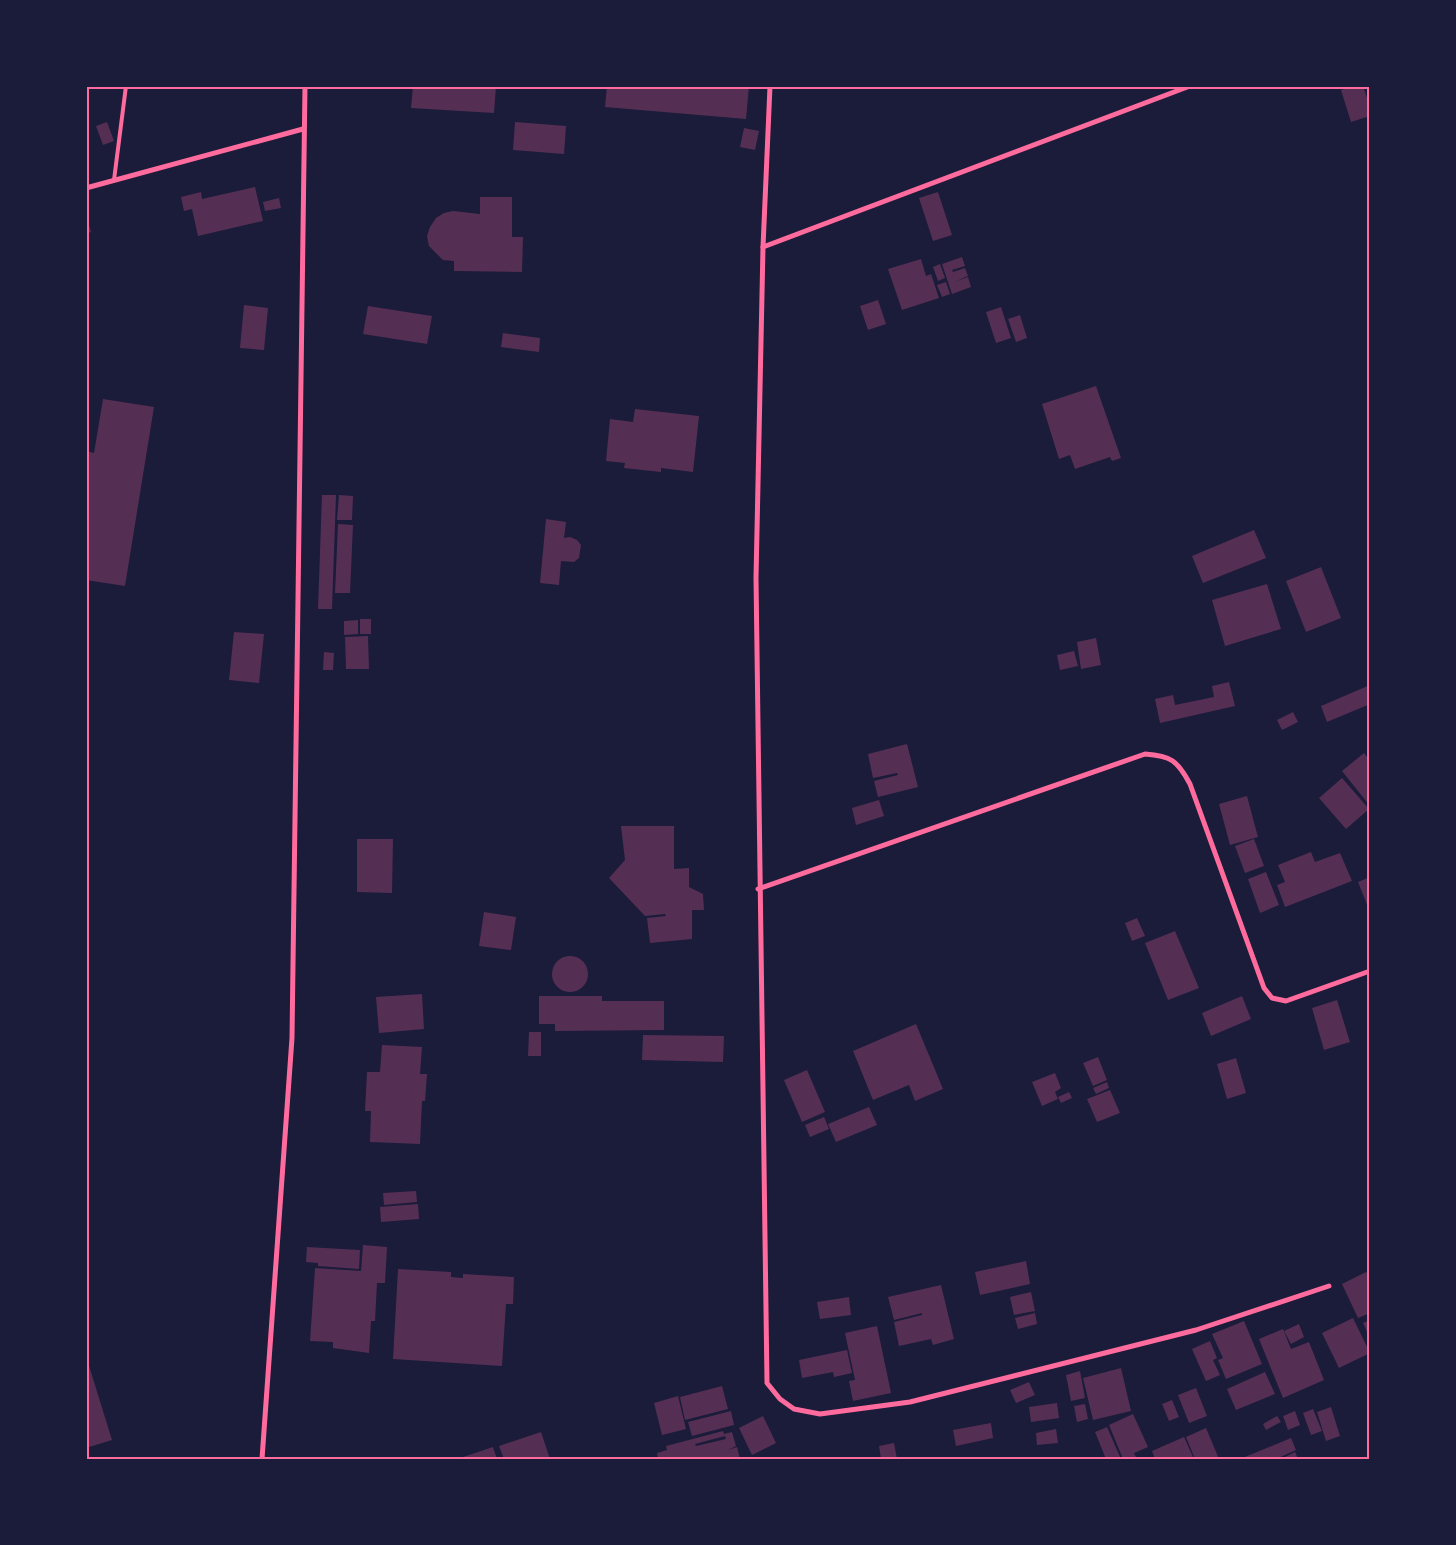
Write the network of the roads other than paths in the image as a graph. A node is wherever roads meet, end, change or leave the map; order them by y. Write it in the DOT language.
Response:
graph roads {
  1 [pos="126,86"];
  2 [pos="305,86"];
  3 [pos="770,86"];
  4 [pos="1190,86"];
  5 [pos="303,129"];
  6 [pos="114,180"];
  7 [pos="86,188"];
  8 [pos="762,247"];
  9 [pos="758,889"];
  10 [pos="1370,971"];
  11 [pos="1329,1286"];
  12 [pos="262,1459"];
  1 -- 6 [label="lane"];
  2 -- 5 [label="street"];
  3 -- 8 [label="street"];
  4 -- 8 [label="street"];
  5 -- 6 [label="street"];
  5 -- 12 [label="street"];
  6 -- 7 [label="street"];
  8 -- 9 [label="street"];
  9 -- 10 [label="street"];
  9 -- 11 [label="street"];
}
